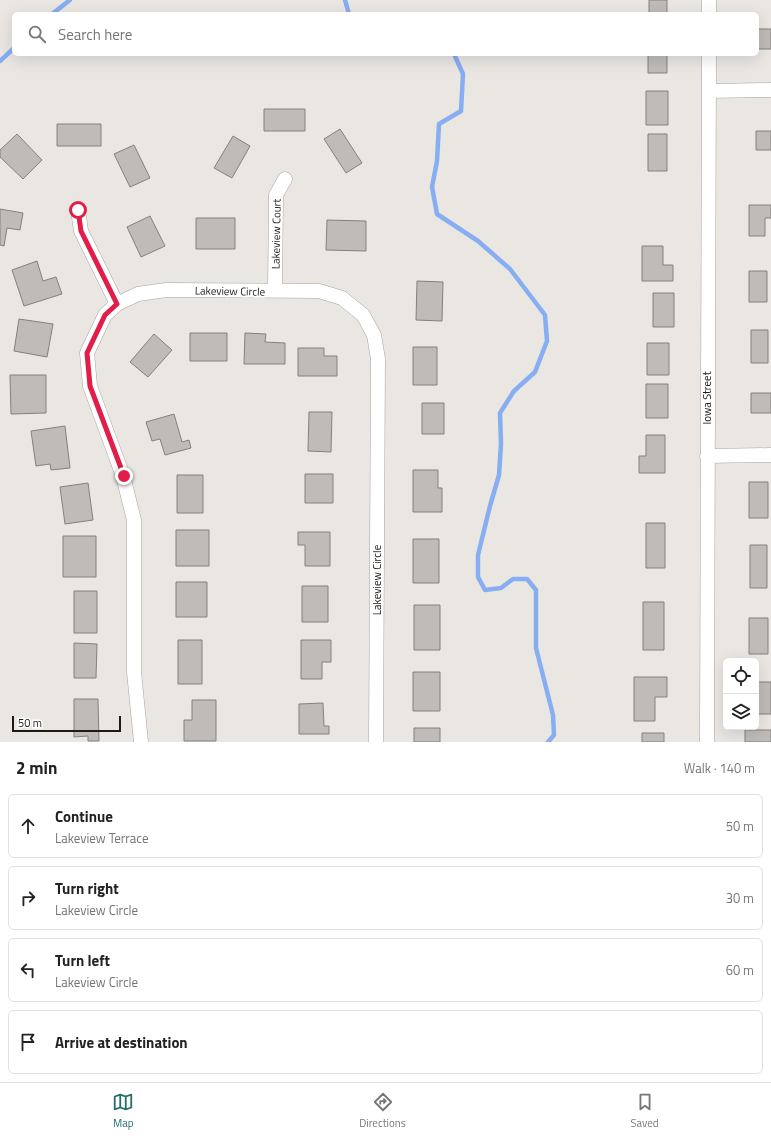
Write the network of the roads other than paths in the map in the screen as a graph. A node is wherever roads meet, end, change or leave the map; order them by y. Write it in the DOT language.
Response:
graph roads {
  1 [pos="709,0"];
  2 [pos="709,12"];
  3 [pos="709,56"];
  4 [pos="771,90"];
  5 [pos="709,91"];
  6 [pos="285,179"];
  7 [pos="78,210"];
  8 [pos="275,291"];
  9 [pos="117,304"];
  10 [pos="771,455"];
  11 [pos="707,456"];
  12 [pos="141,742"];
  13 [pos="376,742"];
  14 [pos="707,742"];
  1 -- 2 [label="street"];
  3 -- 5 [label="street, Iowa Street"];
  4 -- 5 [label="street"];
  5 -- 11 [label="street, Iowa Street"];
  6 -- 8 [label="street, Lakeview Court"];
  7 -- 9 [label="street"];
  8 -- 9 [label="street, Lakeview Circle"];
  8 -- 13 [label="street, Lakeview Circle"];
  9 -- 12 [label="street, Lakeview Circle"];
  10 -- 11 [label="street"];
  11 -- 14 [label="street, Iowa Street"];
}
